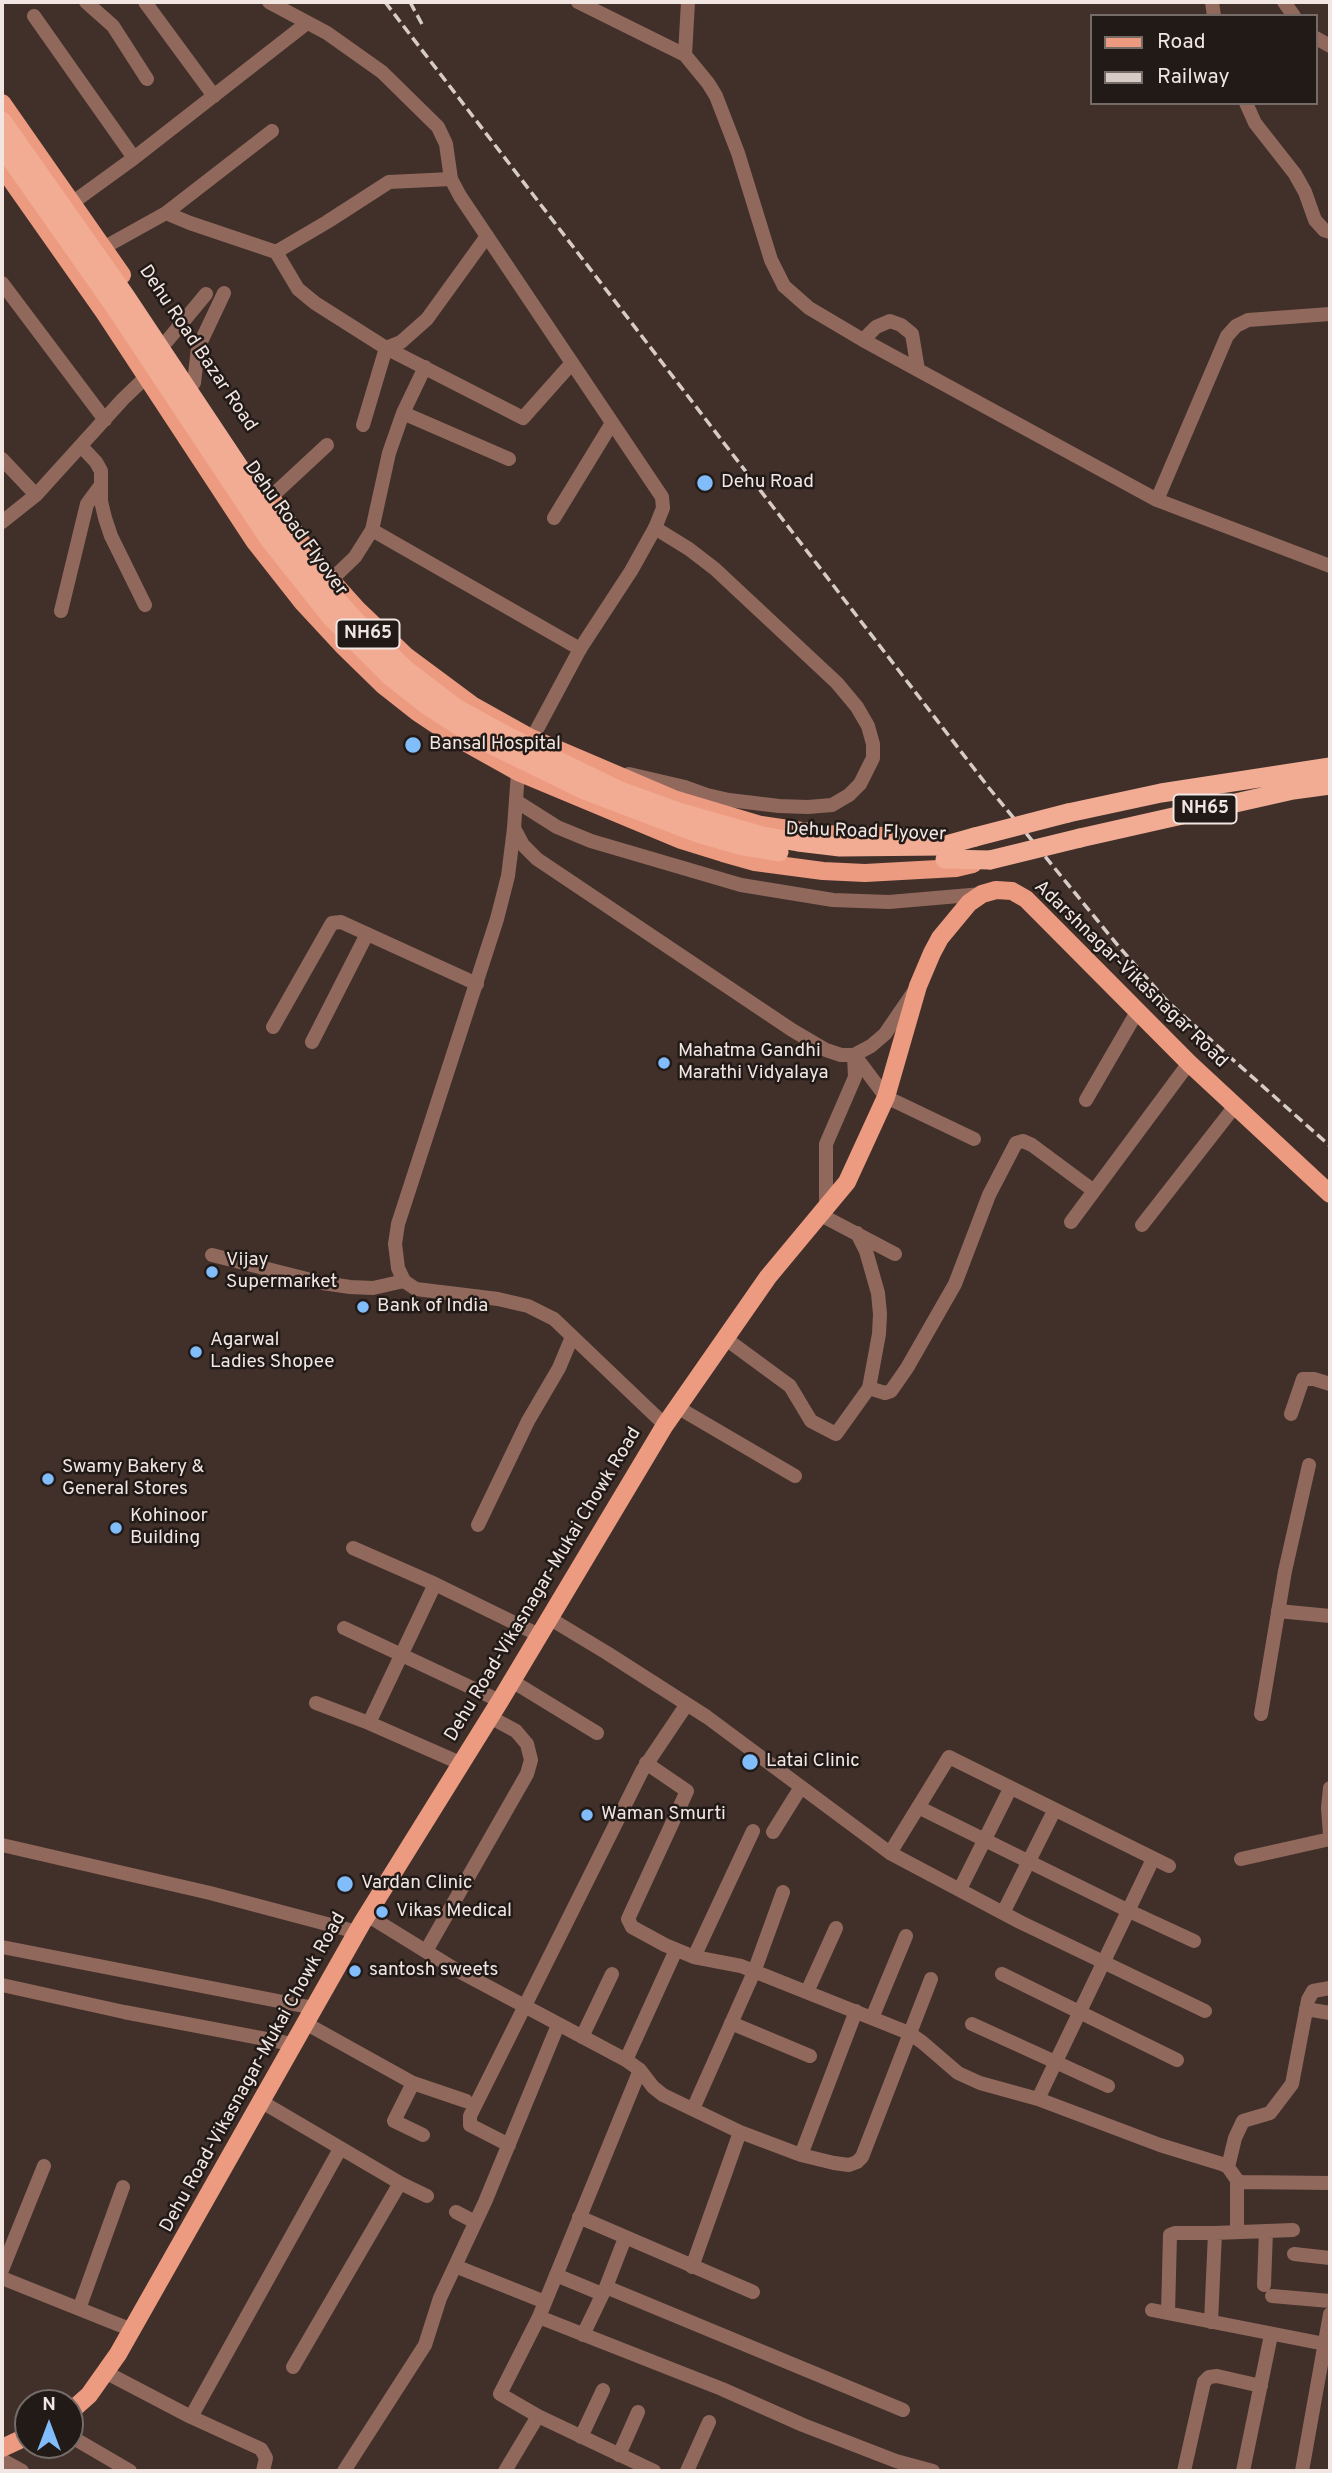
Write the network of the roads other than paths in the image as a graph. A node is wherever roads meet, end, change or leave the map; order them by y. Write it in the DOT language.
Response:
graph roads {
  1 [pos="86,2"];
  2 [pos="145,2"];
  3 [pos="269,2"];
  4 [pos="578,2"];
  5 [pos="688,2"];
  6 [pos="34,16"];
  7 [pos="307,23"];
  8 [pos="685,55"];
  9 [pos="147,79"];
  10 [pos="214,96"];
  11 [pos="2,103"];
  12 [pos="1248,105"];
  13 [pos="2,121"];
  14 [pos="272,131"];
  15 [pos="2,146"];
  16 [pos="40,156"];
  17 [pos="134,158"];
  18 [pos="5,177"];
  19 [pos="452,179"];
  20 [pos="72,203"];
  21 [pos="166,213"];
  22 [pos="1330,232"];
  23 [pos="487,236"];
  24 [pos="103,248"];
  25 [pos="276,252"];
  26 [pos="2,283"];
  27 [pos="224,293"];
  28 [pos="206,294"];
  29 [pos="1330,314"];
  30 [pos="167,341"];
  31 [pos="863,341"];
  32 [pos="386,348"];
  33 [pos="572,363"];
  34 [pos="425,367"];
  35 [pos="918,370"];
  36 [pos="146,377"];
  37 [pos="194,383"];
  38 [pos="403,413"];
  39 [pos="105,420"];
  40 [pos="612,423"];
  41 [pos="363,425"];
  42 [pos="327,445"];
  43 [pos="81,446"];
  44 [pos="2,459"];
  45 [pos="509,459"];
  46 [pos="101,485"];
  47 [pos="36,495"];
  48 [pos="271,497"];
  49 [pos="1157,500"];
  50 [pos="554,518"];
  51 [pos="2,522"];
  52 [pos="655,528"];
  53 [pos="372,530"];
  54 [pos="1330,566"];
  55 [pos="331,580"];
  56 [pos="145,605"];
  57 [pos="61,611"];
  58 [pos="580,649"];
  59 [pos="531,738"];
  60 [pos="600,767"];
  61 [pos="1330,767"];
  62 [pos="518,772"];
  63 [pos="1330,785"];
  64 [pos="516,801"];
  65 [pos="514,828"];
  66 [pos="975,837"];
  67 [pos="944,853"];
  68 [pos="990,860"];
  69 [pos="982,894"];
  70 [pos="366,934"];
  71 [pos="477,984"];
  72 [pos="918,986"];
  73 [pos="1137,1012"];
  74 [pos="273,1027"];
  75 [pos="312,1042"];
  76 [pos="854,1055"];
  77 [pos="1189,1063"];
  78 [pos="886,1097"];
  79 [pos="1086,1100"];
  80 [pos="1235,1106"];
  81 [pos="974,1139"];
  82 [pos="1094,1191"];
  83 [pos="1330,1194"];
  84 [pos="823,1210"];
  85 [pos="1071,1222"];
  86 [pos="1142,1224"];
  87 [pos="857,1233"];
  88 [pos="895,1254"];
  89 [pos="212,1255"];
  90 [pos="404,1281"];
  91 [pos="572,1337"];
  92 [pos="726,1339"];
  93 [pos="1330,1384"];
  94 [pos="869,1388"];
  95 [pos="677,1407"];
  96 [pos="1291,1414"];
  97 [pos="665,1425"];
  98 [pos="1309,1465"];
  99 [pos="795,1476"];
  100 [pos="478,1525"];
  101 [pos="353,1548"];
  102 [pos="435,1584"];
  103 [pos="1279,1611"];
  104 [pos="1330,1616"];
  105 [pos="549,1618"];
  106 [pos="344,1628"];
  107 [pos="539,1635"];
  108 [pos="402,1654"];
  109 [pos="512,1681"];
  110 [pos="500,1701"];
  111 [pos="316,1703"];
  112 [pos="687,1704"];
  113 [pos="1261,1714"];
  114 [pos="490,1717"];
  115 [pos="369,1723"];
  116 [pos="597,1733"];
  117 [pos="460,1763"];
  118 [pos="646,1763"];
  119 [pos="801,1787"];
  120 [pos="1330,1788"];
  121 [pos="1010,1789"];
  122 [pos="918,1807"];
  123 [pos="1054,1811"];
  124 [pos="1329,1826"];
  125 [pos="753,1831"];
  126 [pos="773,1832"];
  127 [pos="985,1840"];
  128 [pos="2,1844"];
  129 [pos="890,1853"];
  130 [pos="1153,1859"];
  131 [pos="1241,1859"];
  132 [pos="1028,1860"];
  133 [pos="1169,1866"];
  134 [pos="960,1889"];
  135 [pos="783,1892"];
  136 [pos="1129,1912"];
  137 [pos="1003,1913"];
  138 [pos="367,1915"];
  139 [pos="836,1928"];
  140 [pos="357,1932"];
  141 [pos="906,1936"];
  142 [pos="1195,1941"];
  143 [pos="2,1947"];
  144 [pos="676,1950"];
  145 [pos="426,1951"];
  146 [pos="694,1957"];
  147 [pos="1104,1961"];
  148 [pos="754,1972"];
  149 [pos="1002,1974"];
  150 [pos="612,1975"];
  151 [pos="931,1979"];
  152 [pos="2,1985"];
  153 [pos="1330,1987"];
  154 [pos="807,1993"];
  155 [pos="524,2007"];
  156 [pos="1306,2009"];
  157 [pos="856,2011"];
  158 [pos="1205,2011"];
  159 [pos="1079,2012"];
  160 [pos="1330,2013"];
  161 [pos="309,2016"];
  162 [pos="872,2018"];
  163 [pos="732,2023"];
  164 [pos="972,2024"];
  165 [pos="558,2025"];
  166 [pos="909,2033"];
  167 [pos="582,2037"];
  168 [pos="292,2044"];
  169 [pos="810,2056"];
  170 [pos="626,2060"];
  171 [pos="1177,2060"];
  172 [pos="1056,2063"];
  173 [pos="640,2070"];
  174 [pos="413,2082"];
  175 [pos="1108,2086"];
  176 [pos="1038,2099"];
  177 [pos="466,2101"];
  178 [pos="262,2102"];
  179 [pos="693,2109"];
  180 [pos="740,2132"];
  181 [pos="423,2135"];
  182 [pos="509,2145"];
  183 [pos="340,2149"];
  184 [pos="801,2155"];
  185 [pos="44,2166"];
  186 [pos="1228,2167"];
  187 [pos="1237,2180"];
  188 [pos="400,2183"];
  189 [pos="1330,2183"];
  190 [pos="123,2187"];
  191 [pos="427,2196"];
  192 [pos="456,2212"];
  193 [pos="579,2217"];
  194 [pos="475,2222"];
  195 [pos="1293,2230"];
  196 [pos="1265,2231"];
  197 [pos="1237,2232"];
  198 [pos="1215,2233"];
  199 [pos="625,2238"];
  200 [pos="1294,2254"];
  201 [pos="1330,2258"];
  202 [pos="456,2266"];
  203 [pos="692,2267"];
  204 [pos="2,2270"];
  205 [pos="556,2275"];
  206 [pos="2,2278"];
  207 [pos="604,2291"];
  208 [pos="753,2292"];
  209 [pos="1330,2301"];
  210 [pos="545,2302"];
  211 [pos="79,2309"];
  212 [pos="1152,2310"];
  213 [pos="1168,2313"];
  214 [pos="1330,2314"];
  215 [pos="539,2317"];
  216 [pos="1211,2322"];
  217 [pos="132,2330"];
  218 [pos="583,2335"];
  219 [pos="1271,2335"];
  220 [pos="1327,2345"];
  221 [pos="293,2367"];
  222 [pos="105,2372"];
  223 [pos="1261,2386"];
  224 [pos="603,2390"];
  225 [pos="84,2399"];
  226 [pos="902,2410"];
  227 [pos="638,2412"];
  228 [pos="538,2416"];
  229 [pos="191,2417"];
  230 [pos="709,2422"];
  231 [pos="581,2437"];
  232 [pos="84,2445"];
  233 [pos="619,2455"];
  234 [pos="2,2460"];
  235 [pos="907,2468"];
  236 [pos="22,2471"];
  237 [pos="130,2471"];
  238 [pos="263,2471"];
  239 [pos="344,2471"];
  240 [pos="505,2471"];
  241 [pos="654,2471"];
  242 [pos="687,2471"];
  243 [pos="933,2471"];
  244 [pos="1184,2471"];
  245 [pos="1243,2471"];
  246 [pos="1302,2471"];
  1 -- 9 [label="street"];
  2 -- 10 [label="street"];
  3 -- 7 [label="street"];
  4 -- 8 [label="street"];
  5 -- 8 [label="street"];
  6 -- 17 [label="street"];
  7 -- 10 [label="street"];
  7 -- 19 [label="street"];
  8 -- 31 [label="street"];
  10 -- 17 [label="street"];
  11 -- 16 [label="main road, Dehu Road Bazar Road"];
  12 -- 22 [label="street"];
  13 -- 67 [label="highway, Dehu Road Flyover / NH65, bridge"];
  14 -- 21 [label="street"];
  15 -- 67 [label="highway, Dehu Road Flyover / NH65, bridge"];
  16 -- 18 [label="street"];
  16 -- 20 [label="main road, Dehu Road Bazar Road"];
  17 -- 20 [label="street"];
  18 -- 36 [label="main road"];
  19 -- 23 [label="street"];
  19 -- 25 [label="street"];
  20 -- 24 [label="main road, Dehu Road Bazar Road"];
  21 -- 24 [label="street"];
  21 -- 25 [label="street"];
  23 -- 32 [label="street"];
  23 -- 33 [label="street"];
  24 -- 30 [label="main road, Dehu Road Bazar Road"];
  25 -- 32 [label="street"];
  26 -- 39 [label="street"];
  27 -- 37 [label="street"];
  28 -- 30 [label="street"];
  29 -- 49 [label="street"];
  30 -- 37 [label="main road, Dehu Road Bazar Road"];
  31 -- 35 [label="street"];
  31 -- 35 [label="street"];
  32 -- 34 [label="street"];
  32 -- 41 [label="street"];
  33 -- 34 [label="street"];
  33 -- 40 [label="street"];
  34 -- 38 [label="street"];
  35 -- 49 [label="street"];
  36 -- 39 [label="street"];
  36 -- 62 [label="main road"];
  37 -- 48 [label="main road, Dehu Road Bazar Road"];
  38 -- 45 [label="street"];
  38 -- 53 [label="street"];
  39 -- 43 [label="street"];
  40 -- 50 [label="street"];
  40 -- 52 [label="street"];
  42 -- 48 [label="street"];
  43 -- 46 [label="street"];
  43 -- 47 [label="street"];
  44 -- 47 [label="street"];
  46 -- 56 [label="street"];
  46 -- 57 [label="street"];
  47 -- 51 [label="street"];
  48 -- 55 [label="main road, Dehu Road Bazar Road"];
  49 -- 54 [label="street"];
  52 -- 58 [label="street"];
  52 -- 60 [label="street"];
  53 -- 55 [label="street"];
  53 -- 58 [label="street"];
  55 -- 59 [label="main road, Dehu Road Bazar Road"];
  58 -- 59 [label="street"];
  59 -- 60 [label="main road, Dehu Road Bazar Road"];
  59 -- 62 [label="street"];
  60 -- 66 [label="main road, Dehu Road Bazar Road"];
  61 -- 66 [label="highway, Dehu Road Flyover / NH65, bridge"];
  62 -- 64 [label="street"];
  62 -- 68 [label="main road"];
  63 -- 68 [label="highway, NH65, bridge"];
  64 -- 65 [label="street"];
  64 -- 69 [label="street"];
  65 -- 71 [label="street"];
  65 -- 76 [label="street"];
  66 -- 67 [label="highway, Dehu Road Flyover / NH65"];
  67 -- 68 [label="highway, Dehu Road Flyover / NH65"];
  69 -- 72 [label="main road"];
  69 -- 73 [label="main road, Adarshnagar-Vikasnagar Road"];
  70 -- 71 [label="street"];
  70 -- 74 [label="street"];
  70 -- 75 [label="street"];
  71 -- 90 [label="street"];
  72 -- 76 [label="street"];
  72 -- 78 [label="main road"];
  73 -- 77 [label="main road, Adarshnagar-Vikasnagar Road"];
  73 -- 79 [label="street"];
  76 -- 78 [label="street"];
  76 -- 84 [label="street"];
  77 -- 80 [label="main road, Adarshnagar-Vikasnagar Road"];
  77 -- 82 [label="street"];
  78 -- 81 [label="street"];
  78 -- 84 [label="main road"];
  80 -- 83 [label="main road, Adarshnagar-Vikasnagar Road"];
  80 -- 86 [label="street"];
  82 -- 85 [label="street"];
  82 -- 94 [label="street"];
  84 -- 87 [label="street"];
  84 -- 92 [label="main road"];
  87 -- 88 [label="street"];
  87 -- 94 [label="street"];
  89 -- 90 [label="street"];
  90 -- 91 [label="street, Dehu Road-Vikasnagar-Mukai Chowk Road"];
  91 -- 97 [label="street, Dehu Road-Vikasnagar-Mukai Chowk Road"];
  91 -- 100 [label="street"];
  92 -- 94 [label="street"];
  92 -- 95 [label="main road"];
  93 -- 96 [label="street"];
  95 -- 97 [label="main road"];
  95 -- 99 [label="street"];
  97 -- 105 [label="main road, Dehu Road-Vikasnagar-Mukai Chowk Road"];
  98 -- 103 [label="street"];
  101 -- 102 [label="street"];
  102 -- 107 [label="street"];
  102 -- 108 [label="street"];
  103 -- 104 [label="street"];
  103 -- 113 [label="street"];
  105 -- 107 [label="main road, Dehu Road-Vikasnagar-Mukai Chowk Road"];
  105 -- 112 [label="street"];
  106 -- 108 [label="street"];
  107 -- 109 [label="main road, Dehu Road-Vikasnagar-Mukai Chowk Road"];
  108 -- 110 [label="street"];
  108 -- 115 [label="street"];
  109 -- 110 [label="main road, Dehu Road-Vikasnagar-Mukai Chowk Road"];
  109 -- 116 [label="street"];
  110 -- 114 [label="main road, Dehu Road-Vikasnagar-Mukai Chowk Road"];
  111 -- 115 [label="street"];
  112 -- 118 [label="street"];
  112 -- 119 [label="street"];
  114 -- 117 [label="main road, Dehu Road-Vikasnagar-Mukai Chowk Road"];
  114 -- 145 [label="street"];
  115 -- 117 [label="street"];
  117 -- 138 [label="main road, Dehu Road-Vikasnagar-Mukai Chowk Road"];
  118 -- 144 [label="street"];
  118 -- 155 [label="street"];
  119 -- 126 [label="street"];
  119 -- 129 [label="street"];
  120 -- 124 [label="street"];
  121 -- 122 [label="street"];
  121 -- 123 [label="street"];
  121 -- 127 [label="street"];
  122 -- 127 [label="street"];
  122 -- 129 [label="street"];
  123 -- 130 [label="street"];
  123 -- 132 [label="street"];
  124 -- 131 [label="street"];
  125 -- 146 [label="street"];
  127 -- 132 [label="street"];
  127 -- 134 [label="street"];
  128 -- 140 [label="street"];
  129 -- 134 [label="street"];
  130 -- 133 [label="street"];
  130 -- 136 [label="street"];
  132 -- 136 [label="street"];
  132 -- 137 [label="street"];
  134 -- 137 [label="street"];
  135 -- 148 [label="street"];
  136 -- 142 [label="street"];
  136 -- 147 [label="street"];
  137 -- 147 [label="street"];
  138 -- 140 [label="main road, Dehu Road-Vikasnagar-Mukai Chowk Road"];
  138 -- 145 [label="street"];
  139 -- 154 [label="street"];
  140 -- 161 [label="main road, Dehu Road-Vikasnagar-Mukai Chowk Road"];
  141 -- 162 [label="street"];
  143 -- 161 [label="street"];
  144 -- 146 [label="street"];
  144 -- 170 [label="street"];
  145 -- 155 [label="street"];
  146 -- 148 [label="street"];
  147 -- 158 [label="street"];
  147 -- 159 [label="street"];
  148 -- 154 [label="street"];
  148 -- 163 [label="street"];
  149 -- 159 [label="street"];
  150 -- 167 [label="street"];
  151 -- 166 [label="street"];
  152 -- 168 [label="street"];
  153 -- 156 [label="street"];
  154 -- 157 [label="street"];
  155 -- 165 [label="street"];
  155 -- 182 [label="street"];
  156 -- 160 [label="street"];
  156 -- 186 [label="street"];
  157 -- 162 [label="street"];
  157 -- 184 [label="street"];
  159 -- 171 [label="street"];
  159 -- 172 [label="street"];
  161 -- 168 [label="main road, Dehu Road-Vikasnagar-Mukai Chowk Road"];
  161 -- 174 [label="street"];
  162 -- 166 [label="street"];
  163 -- 169 [label="street"];
  163 -- 179 [label="street"];
  164 -- 172 [label="street"];
  165 -- 167 [label="street"];
  165 -- 182 [label="street"];
  166 -- 176 [label="street"];
  166 -- 184 [label="street"];
  167 -- 170 [label="street"];
  168 -- 178 [label="main road, Dehu Road-Vikasnagar-Mukai Chowk Road"];
  170 -- 173 [label="street"];
  172 -- 175 [label="street"];
  172 -- 176 [label="street"];
  173 -- 179 [label="street"];
  173 -- 193 [label="street"];
  174 -- 177 [label="street"];
  174 -- 181 [label="street"];
  176 -- 186 [label="street"];
  178 -- 183 [label="street"];
  178 -- 217 [label="main road, Dehu Road-Vikasnagar-Mukai Chowk Road"];
  179 -- 180 [label="street"];
  180 -- 184 [label="street"];
  180 -- 203 [label="street"];
  182 -- 194 [label="street"];
  183 -- 188 [label="street"];
  183 -- 229 [label="street"];
  185 -- 204 [label="street"];
  186 -- 187 [label="street"];
  187 -- 189 [label="street"];
  187 -- 197 [label="street"];
  188 -- 191 [label="street"];
  188 -- 221 [label="street"];
  190 -- 211 [label="street"];
  192 -- 194 [label="street"];
  193 -- 199 [label="street"];
  193 -- 205 [label="street"];
  194 -- 202 [label="street"];
  195 -- 196 [label="street"];
  196 -- 197 [label="street"];
  196 -- 209 [label="street"];
  197 -- 198 [label="street"];
  198 -- 213 [label="street"];
  198 -- 216 [label="street"];
  199 -- 203 [label="street"];
  199 -- 207 [label="street"];
  200 -- 201 [label="street"];
  202 -- 210 [label="street"];
  202 -- 239 [label="street"];
  203 -- 208 [label="street"];
  205 -- 207 [label="street"];
  205 -- 210 [label="street"];
  206 -- 211 [label="street"];
  207 -- 218 [label="street"];
  207 -- 226 [label="street"];
  210 -- 215 [label="street"];
  211 -- 217 [label="street"];
  212 -- 213 [label="street"];
  213 -- 216 [label="street"];
  214 -- 220 [label="street"];
  215 -- 218 [label="street"];
  215 -- 228 [label="street"];
  216 -- 219 [label="street"];
  217 -- 222 [label="main road, Dehu Road-Vikasnagar-Mukai Chowk Road"];
  218 -- 235 [label="street"];
  219 -- 220 [label="street"];
  219 -- 223 [label="street"];
  220 -- 246 [label="street"];
  222 -- 225 [label="main road, Dehu Road-Vikasnagar-Mukai Chowk Road"];
  222 -- 229 [label="street"];
  223 -- 244 [label="street"];
  223 -- 245 [label="street"];
  224 -- 231 [label="street"];
  227 -- 233 [label="street"];
  228 -- 231 [label="street"];
  228 -- 240 [label="street"];
  229 -- 238 [label="street"];
  230 -- 242 [label="street"];
  231 -- 233 [label="street"];
  232 -- 237 [label="street"];
  233 -- 241 [label="street"];
  234 -- 236 [label="street"];
  235 -- 243 [label="street"];
}
